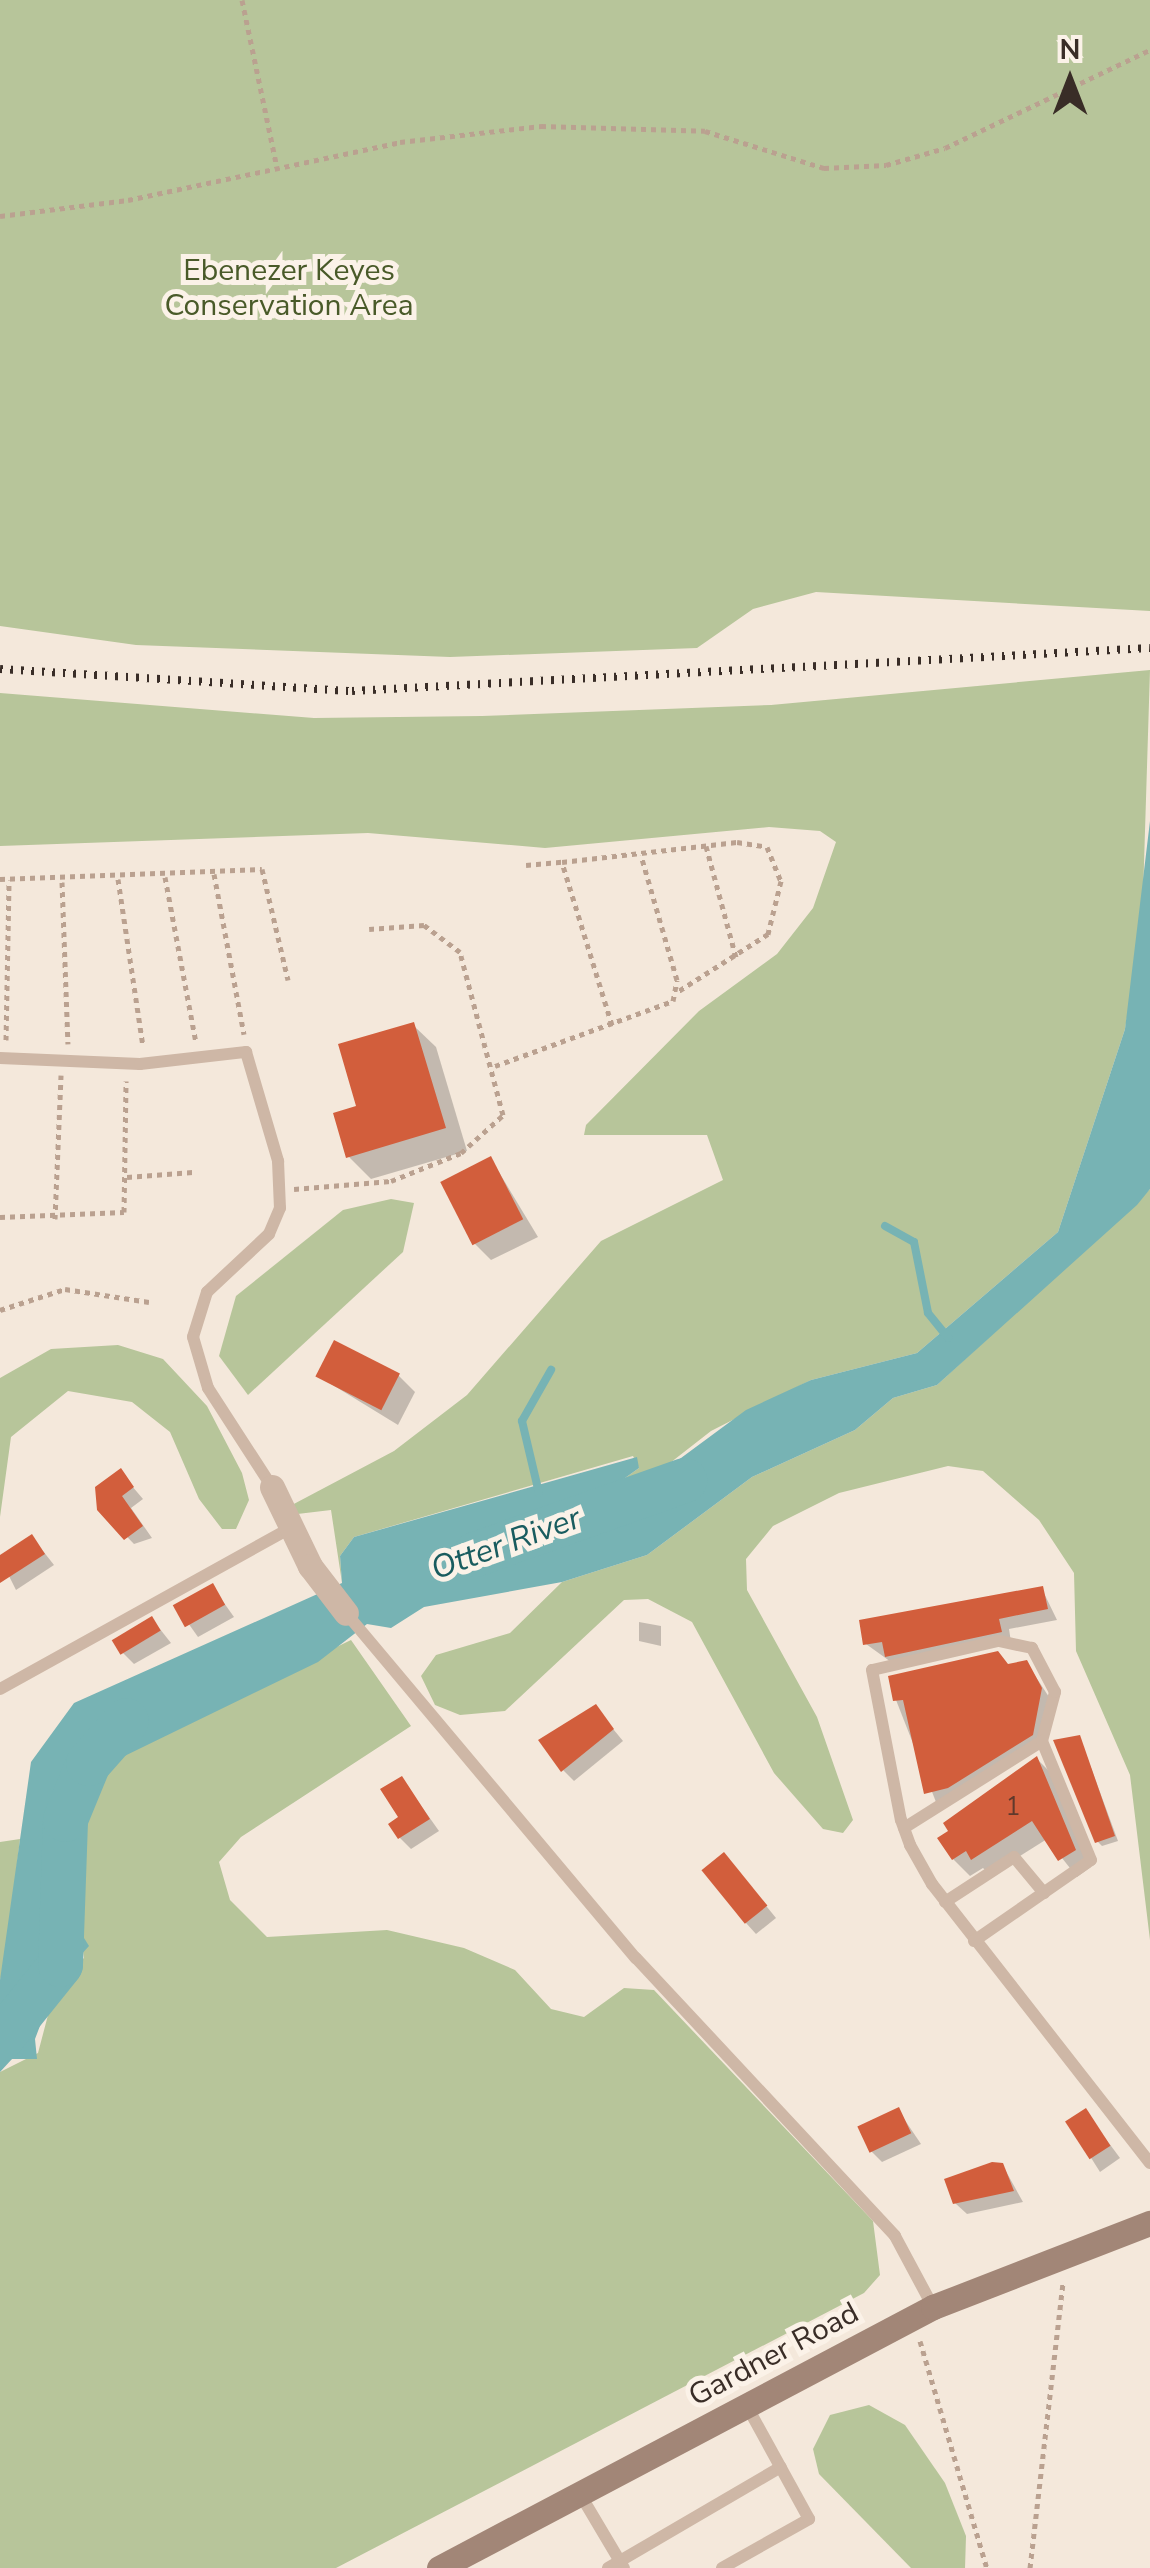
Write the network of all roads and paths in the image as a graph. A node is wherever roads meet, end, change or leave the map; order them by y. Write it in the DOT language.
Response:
graph roads {
  1 [pos="242,0"];
  2 [pos="1150,50"];
  3 [pos="277,168"];
  4 [pos="0,216"];
  5 [pos="706,846"];
  6 [pos="640,854"];
  7 [pos="562,862"];
  8 [pos="526,865"];
  9 [pos="214,874"];
  10 [pos="165,877"];
  11 [pos="118,879"];
  12 [pos="0,880"];
  13 [pos="9,880"];
  14 [pos="62,882"];
  15 [pos="369,929"];
  16 [pos="736,957"];
  17 [pos="288,980"];
  18 [pos="678,992"];
  19 [pos="612,1025"];
  20 [pos="246,1052"];
  21 [pos="3,1058"];
  22 [pos="199,1060"];
  23 [pos="64,1062"];
  24 [pos="126,1064"];
  25 [pos="146,1064"];
  26 [pos="496,1066"];
  27 [pos="193,1172"];
  28 [pos="128,1177"];
  29 [pos="281,1190"];
  30 [pos="0,1217"];
  31 [pos="56,1218"];
  32 [pos="148,1302"];
  33 [pos="0,1310"];
  34 [pos="272,1488"];
  35 [pos="290,1530"];
  36 [pos="346,1614"];
  37 [pos="0,1689"];
  38 [pos="1042,1740"];
  39 [pos="904,1828"];
  40 [pos="1044,1893"];
  41 [pos="945,1902"];
  42 [pos="974,1941"];
  43 [pos="1150,2164"];
  44 [pos="1150,2223"];
  45 [pos="1064,2254"];
  46 [pos="923,2313"];
  47 [pos="747,2406"];
  48 [pos="781,2467"];
  49 [pos="580,2494"];
  50 [pos="617,2566"];
  51 [pos="439,2568"];
  52 [pos="722,2568"];
  53 [pos="987,2568"];
  54 [pos="1030,2568"];
  1 -- 3 [label="path"];
  2 -- 3 [label="path"];
  3 -- 4 [label="path"];
  5 -- 6 [label="path"];
  5 -- 16 [label="path"];
  5 -- 16 [label="path"];
  6 -- 7 [label="path"];
  6 -- 18 [label="path"];
  7 -- 8 [label="path"];
  7 -- 19 [label="path"];
  9 -- 10 [label="path"];
  9 -- 17 [label="path"];
  9 -- 20 [label="path"];
  10 -- 11 [label="path"];
  10 -- 22 [label="path"];
  11 -- 14 [label="path"];
  11 -- 25 [label="path"];
  12 -- 13 [label="path"];
  13 -- 14 [label="path"];
  13 -- 21 [label="path"];
  14 -- 23 [label="path"];
  15 -- 26 [label="path"];
  16 -- 18 [label="path"];
  18 -- 19 [label="path"];
  19 -- 26 [label="path"];
  20 -- 22 [label="lane"];
  20 -- 29 [label="lane"];
  21 -- 23 [label="lane"];
  22 -- 25 [label="lane"];
  23 -- 24 [label="lane"];
  23 -- 31 [label="path"];
  24 -- 25 [label="lane"];
  24 -- 28 [label="path"];
  26 -- 29 [label="path"];
  27 -- 28 [label="path"];
  28 -- 31 [label="path"];
  29 -- 34 [label="lane"];
  30 -- 31 [label="path"];
  32 -- 33 [label="path"];
  34 -- 35 [label="street"];
  35 -- 36 [label="street"];
  35 -- 37 [label="lane"];
  36 -- 46 [label="lane"];
  38 -- 39 [label="lane"];
  38 -- 39 [label="lane"];
  38 -- 40 [label="lane"];
  39 -- 41 [label="lane"];
  40 -- 41 [label="lane"];
  40 -- 42 [label="lane"];
  41 -- 42 [label="lane"];
  42 -- 43 [label="lane"];
  44 -- 45 [label="main road, Gardner Road"];
  45 -- 46 [label="main road, Gardner Road"];
  45 -- 54 [label="path"];
  46 -- 47 [label="main road, Gardner Road"];
  46 -- 53 [label="path"];
  47 -- 48 [label="lane"];
  47 -- 49 [label="main road, Gardner Road"];
  48 -- 50 [label="lane"];
  48 -- 52 [label="lane"];
  49 -- 50 [label="lane"];
  49 -- 51 [label="main road, Gardner Road"];
}
